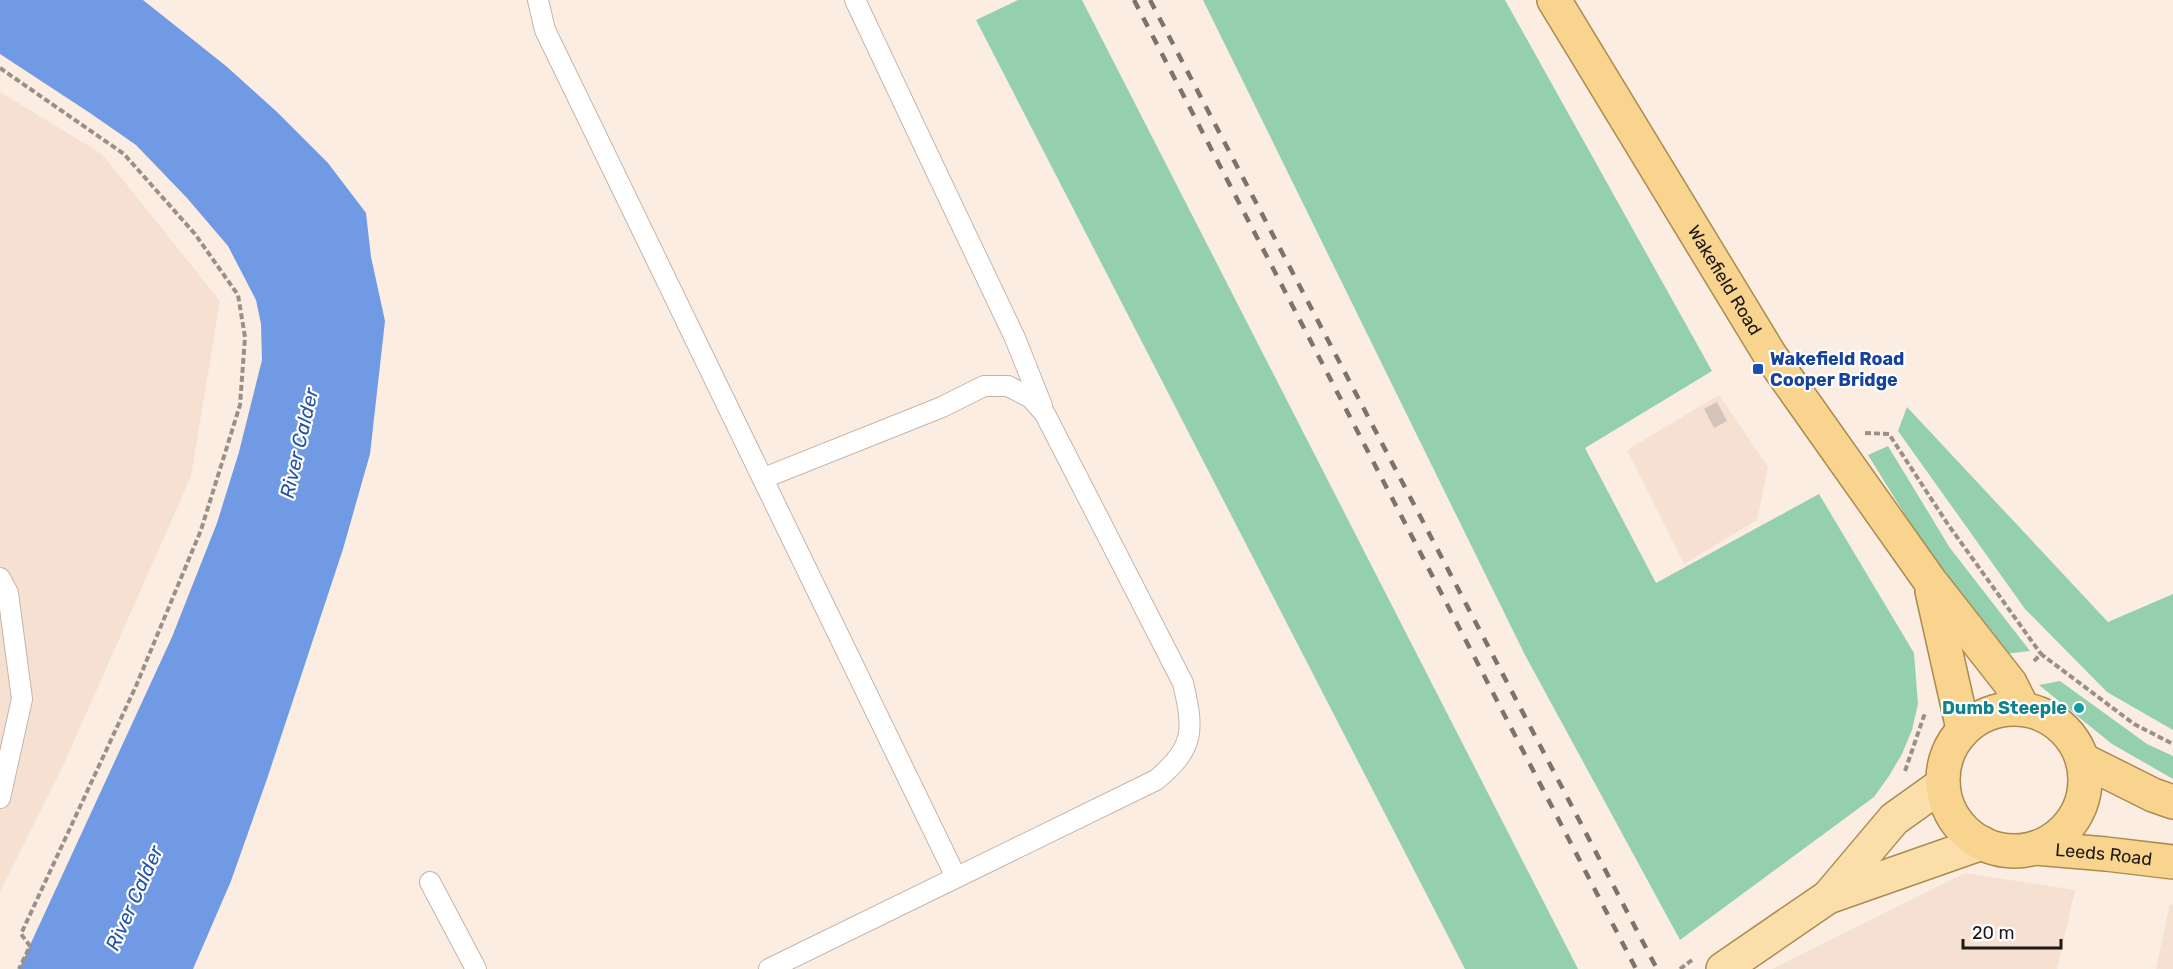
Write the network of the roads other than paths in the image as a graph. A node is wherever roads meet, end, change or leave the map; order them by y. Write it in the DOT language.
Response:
graph roads {
  1 [pos="538,0"];
  2 [pos="855,0"];
  3 [pos="1554,0"];
  4 [pos="1045,414"];
  5 [pos="764,478"];
  6 [pos="0,578"];
  7 [pos="1930,580"];
  8 [pos="2016,696"];
  9 [pos="1963,729"];
  10 [pos="2083,760"];
  11 [pos="1942,784"];
  12 [pos="0,798"];
  13 [pos="2173,802"];
  14 [pos="1982,843"];
  15 [pos="2036,848"];
  16 [pos="2173,862"];
  17 [pos="956,877"];
  18 [pos="430,882"];
  19 [pos="1828,897"];
  20 [pos="476,969"];
  21 [pos="769,969"];
  22 [pos="1723,969"];
  1 -- 5 [label="lane"];
  2 -- 4 [label="lane"];
  3 -- 7 [label="highway, Wakefield Road"];
  4 -- 5 [label="lane"];
  4 -- 17 [label="lane"];
  5 -- 17 [label="lane"];
  6 -- 12 [label="lane"];
  7 -- 8 [label="highway, Wakefield Road"];
  7 -- 9 [label="highway, Wakefield Road"];
  8 -- 9 [label="highway"];
  8 -- 10 [label="highway"];
  9 -- 11 [label="highway"];
  10 -- 13 [label="highway"];
  10 -- 15 [label="highway"];
  11 -- 14 [label="highway"];
  11 -- 19 [label="main road"];
  14 -- 15 [label="highway"];
  14 -- 19 [label="main road"];
  15 -- 16 [label="highway, Leeds Road"];
  17 -- 21 [label="lane"];
  18 -- 20 [label="lane"];
  19 -- 22 [label="main road"];
}
